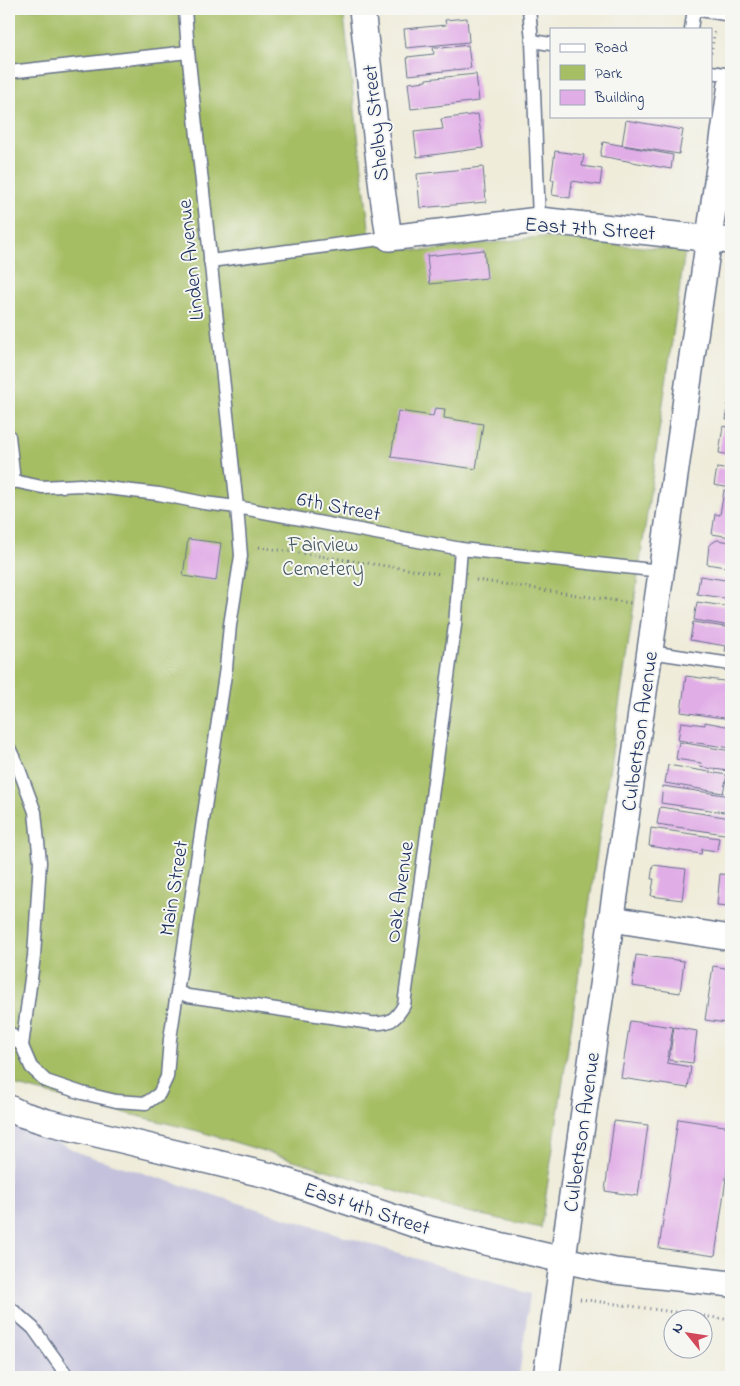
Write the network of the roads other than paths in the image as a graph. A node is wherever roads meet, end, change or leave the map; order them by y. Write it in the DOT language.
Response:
graph roads {
  1 [pos="185,9"];
  2 [pos="362,9"];
  3 [pos="529,9"];
  4 [pos="731,15"];
  5 [pos="691,28"];
  6 [pos="532,41"];
  7 [pos="550,44"];
  8 [pos="188,52"];
  9 [pos="9,72"];
  10 [pos="712,72"];
  11 [pos="731,75"];
  12 [pos="731,84"];
  13 [pos="539,220"];
  14 [pos="389,238"];
  15 [pos="720,240"];
  16 [pos="210,261"];
  17 [pos="9,436"];
  18 [pos="11,481"];
  19 [pos="237,507"];
  20 [pos="461,549"];
  21 [pos="662,571"];
  22 [pos="650,652"];
  23 [pos="731,664"];
  24 [pos="9,748"];
  25 [pos="612,919"];
  26 [pos="731,938"];
  27 [pos="178,992"];
  28 [pos="9,1032"];
  29 [pos="22,1046"];
  30 [pos="9,1108"];
  31 [pos="563,1260"];
  32 [pos="731,1284"];
  33 [pos="9,1307"];
  34 [pos="68,1377"];
  35 [pos="546,1377"];
  1 -- 8 [label="lane, Linden Avenue"];
  2 -- 14 [label="street, Shelby Street"];
  3 -- 6 [label="lane"];
  4 -- 5 [label="lane"];
  6 -- 7 [label="lane"];
  6 -- 13 [label="lane"];
  8 -- 9 [label="lane"];
  8 -- 16 [label="lane, Linden Avenue"];
  10 -- 11 [label="lane"];
  12 -- 15 [label="street, Culbertson Avenue"];
  13 -- 14 [label="street, East 7th Street"];
  13 -- 15 [label="street, East 7th Street"];
  14 -- 16 [label="lane"];
  15 -- 21 [label="street, Culbertson Avenue"];
  16 -- 19 [label="lane, Linden Avenue"];
  17 -- 18 [label="lane"];
  18 -- 19 [label="lane, 6th Street"];
  19 -- 20 [label="lane, 6th Street"];
  19 -- 27 [label="lane, Main Street"];
  20 -- 21 [label="lane, 6th Street"];
  20 -- 27 [label="lane, Oak Avenue"];
  21 -- 22 [label="street, Culbertson Avenue"];
  22 -- 23 [label="lane"];
  22 -- 25 [label="street, Culbertson Avenue"];
  24 -- 29 [label="lane"];
  25 -- 26 [label="street"];
  25 -- 31 [label="street, Culbertson Avenue"];
  27 -- 29 [label="lane, Main Street"];
  28 -- 29 [label="lane, Main Street"];
  30 -- 31 [label="street, East 4th Street"];
  31 -- 32 [label="street, East 4th Street"];
  31 -- 35 [label="street, Culbertson Avenue"];
  33 -- 34 [label="lane"];
}
